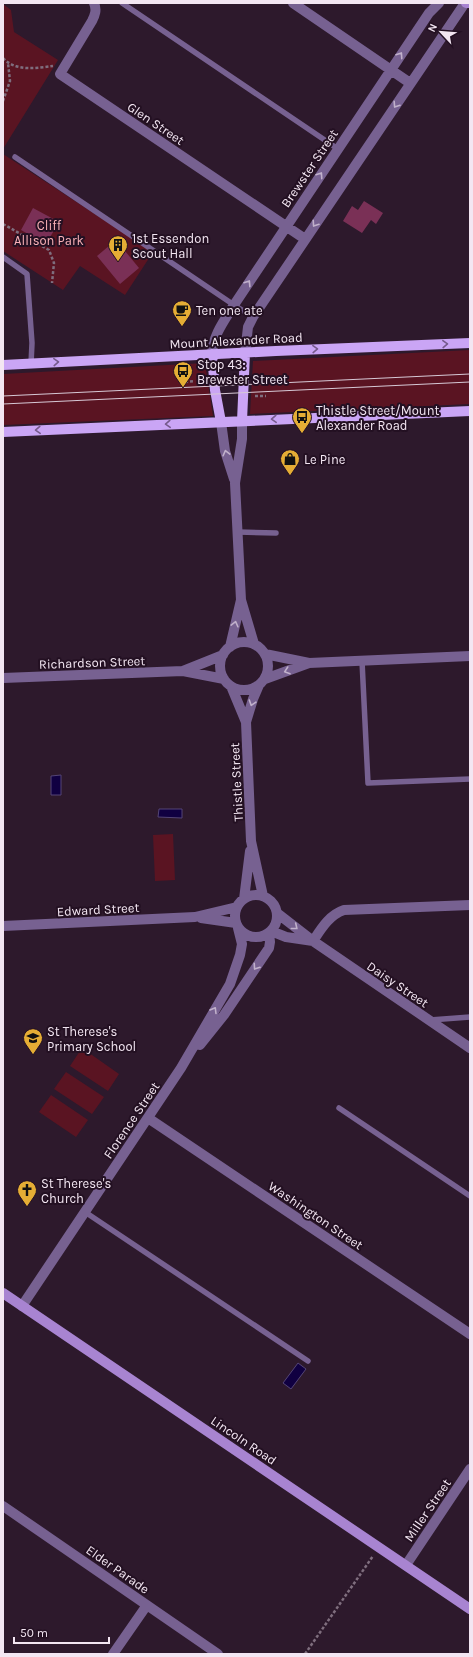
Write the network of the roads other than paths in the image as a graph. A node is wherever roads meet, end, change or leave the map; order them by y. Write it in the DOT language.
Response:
graph roads {
  1 [pos="94,3"];
  2 [pos="122,3"];
  3 [pos="293,3"];
  4 [pos="439,3"];
  5 [pos="468,3"];
  6 [pos="390,69"];
  7 [pos="410,83"];
  8 [pos="338,149"];
  9 [pos="15,157"];
  10 [pos="286,226"];
  11 [pos="305,239"];
  12 [pos="3,257"];
  13 [pos="234,305"];
  14 [pos="253,317"];
  15 [pos="470,343"];
  16 [pos="245,353"];
  17 [pos="212,354"];
  18 [pos="31,364"];
  19 [pos="3,365"];
  20 [pos="470,411"];
  21 [pos="242,421"];
  22 [pos="221,422"];
  23 [pos="3,432"];
  24 [pos="235,483"];
  25 [pos="238,532"];
  26 [pos="276,532"];
  27 [pos="241,600"];
  28 [pos="254,644"];
  29 [pos="226,651"];
  30 [pos="265,654"];
  31 [pos="470,656"];
  32 [pos="362,661"];
  33 [pos="309,664"];
  34 [pos="183,671"];
  35 [pos="3,678"];
  36 [pos="262,682"];
  37 [pos="228,683"];
  38 [pos="246,722"];
  39 [pos="470,779"];
  40 [pos="251,841"];
  41 [pos="263,896"];
  42 [pos="244,899"];
  43 [pos="470,905"];
  44 [pos="237,907"];
  45 [pos="277,913"];
  46 [pos="195,917"];
  47 [pos="3,926"];
  48 [pos="237,926"];
  49 [pos="270,932"];
  50 [pos="312,941"];
  51 [pos="470,1017"];
  52 [pos="427,1020"];
  53 [pos="470,1048"];
  54 [pos="181,1068"];
  55 [pos="339,1108"];
  56 [pos="148,1118"];
  57 [pos="470,1196"];
  58 [pos="85,1212"];
  59 [pos="3,1293"];
  60 [pos="22,1306"];
  61 [pos="470,1334"];
  62 [pos="308,1360"];
  63 [pos="470,1469"];
  64 [pos="3,1506"];
  65 [pos="406,1565"];
  66 [pos="147,1605"];
  67 [pos="470,1609"];
  68 [pos="113,1654"];
  69 [pos="218,1654"];
  1 -- 10 [label="street, Glen Street"];
  2 -- 8 [label="lane"];
  3 -- 6 [label="street"];
  6 -- 4 [label="street, Brewster Street, one-way"];
  5 -- 7 [label="street"];
  6 -- 7 [label="street"];
  6 -- 8 [label="street, Brewster Street"];
  7 -- 11 [label="street, one-way"];
  10 -- 8 [label="street, Brewster Street, one-way"];
  9 -- 13 [label="lane"];
  10 -- 11 [label="street, Glen Street"];
  13 -- 10 [label="street, Brewster Street, one-way"];
  11 -- 14 [label="street"];
  12 -- 18 [label="lane"];
  13 -- 14 [label="lane"];
  13 -- 17 [label="street, Brewster Street"];
  14 -- 16 [label="street"];
  16 -- 15 [label="main road, Mount Alexander Road, one-way"];
  16 -- 17 [label="main road, Mount Alexander Road"];
  16 -- 21 [label="main road"];
  18 -- 17 [label="main road, Mount Alexander Road, one-way"];
  17 -- 22 [label="main road"];
  18 -- 19 [label="main road, Mount Alexander Road"];
  20 -- 21 [label="main road, one-way"];
  21 -- 22 [label="main road"];
  21 -- 24 [label="street"];
  22 -- 23 [label="main road, one-way"];
  24 -- 22 [label="street, one-way"];
  24 -- 25 [label="street"];
  25 -- 26 [label="lane"];
  25 -- 27 [label="street"];
  27 -- 28 [label="street"];
  29 -- 27 [label="street, one-way"];
  28 -- 29 [label="street"];
  28 -- 30 [label="street"];
  29 -- 34 [label="street, Richardson Street"];
  29 -- 37 [label="street"];
  30 -- 33 [label="street"];
  30 -- 36 [label="street"];
  31 -- 32 [label="street"];
  32 -- 33 [label="street"];
  32 -- 39 [label="lane"];
  33 -- 36 [label="street, one-way"];
  34 -- 35 [label="street, Richardson Street"];
  34 -- 37 [label="street, Richardson Street"];
  36 -- 37 [label="street"];
  36 -- 38 [label="street, Thistle Street, one-way"];
  37 -- 38 [label="street, Thistle Street"];
  38 -- 40 [label="street, Thistle Street"];
  40 -- 41 [label="street, Thistle Street"];
  40 -- 42 [label="street, Thistle Street"];
  41 -- 42 [label="street"];
  41 -- 45 [label="street"];
  42 -- 44 [label="street"];
  43 -- 50 [label="street"];
  44 -- 46 [label="street, Edward Street"];
  44 -- 48 [label="street"];
  45 -- 49 [label="street"];
  45 -- 50 [label="street, Daisy Street, one-way"];
  46 -- 47 [label="street, Edward Street"];
  46 -- 48 [label="street, Edward Street"];
  48 -- 49 [label="street"];
  54 -- 48 [label="street, Florence Street, one-way"];
  49 -- 50 [label="street, Daisy Street"];
  49 -- 54 [label="street, Florence Street, one-way"];
  50 -- 52 [label="street, Daisy Street"];
  51 -- 52 [label="lane"];
  52 -- 53 [label="street, Daisy Street"];
  54 -- 56 [label="street, Florence Street"];
  55 -- 57 [label="lane"];
  56 -- 58 [label="street, Florence Street"];
  56 -- 61 [label="street, Washington Street"];
  58 -- 60 [label="street, Florence Street"];
  58 -- 62 [label="lane"];
  59 -- 60 [label="main road, Lincoln Road"];
  60 -- 65 [label="main road, Lincoln Road"];
  63 -- 65 [label="street, Miller Street"];
  64 -- 66 [label="street, Elder Parade"];
  65 -- 67 [label="main road, Lincoln Road"];
  66 -- 68 [label="street"];
  66 -- 69 [label="street, Elder Parade"];
}
